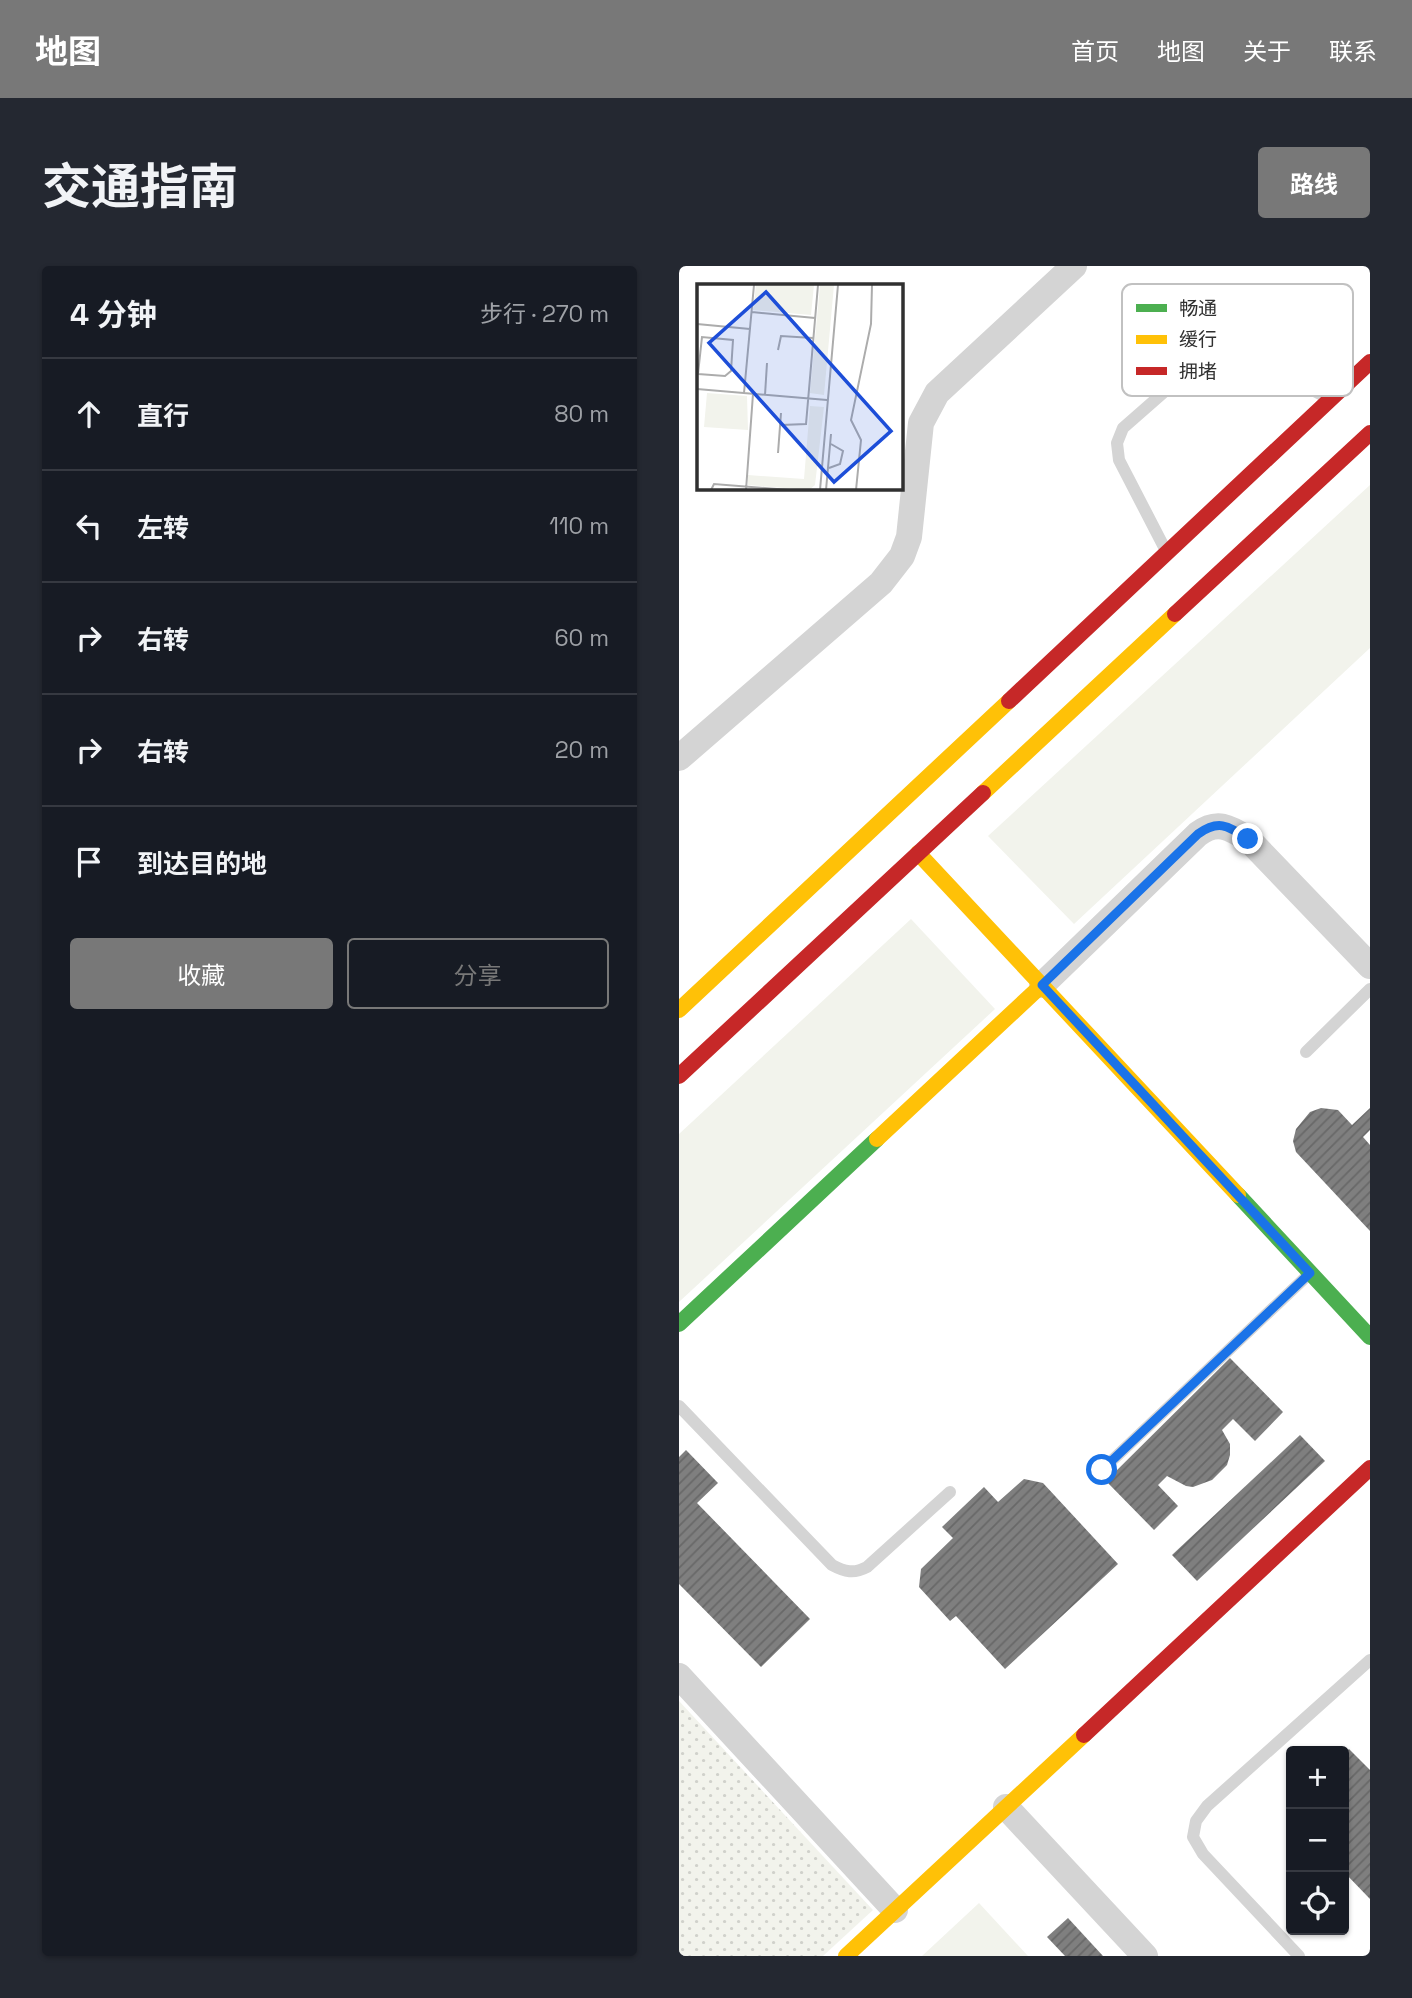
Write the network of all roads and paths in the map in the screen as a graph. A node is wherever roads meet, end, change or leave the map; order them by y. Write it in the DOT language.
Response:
graph roads {
  1 [pos="1074,266"];
  2 [pos="1370,362"];
  3 [pos="1353,377"];
  4 [pos="1160,396"];
  5 [pos="1323,396"];
  6 [pos="1332,396"];
  7 [pos="1329,399"];
  8 [pos="1370,433"];
  9 [pos="1167,553"];
  10 [pos="679,758"];
  11 [pos="918,853"];
  12 [pos="1370,966"];
  13 [pos="1042,985"];
  14 [pos="1370,989"];
  15 [pos="679,1010"];
  16 [pos="1306,1052"];
  17 [pos="679,1076"];
  18 [pos="1310,1273"];
  19 [pos="679,1324"];
  20 [pos="1370,1336"];
  21 [pos="679,1406"];
  22 [pos="1370,1468"];
  23 [pos="1102,1470"];
  24 [pos="950,1492"];
  25 [pos="1370,1660"];
  26 [pos="679,1676"];
  27 [pos="1006,1807"];
  28 [pos="895,1910"];
  29 [pos="846,1956"];
  30 [pos="1145,1956"];
  31 [pos="1299,1956"];
  1 -- 10 [label="street"];
  2 -- 3 [label="main road"];
  4 -- 9 [label="lane"];
  5 -- 7 [label="lane"];
  6 -- 7 [label="main road"];
  7 -- 9 [label="main road"];
  8 -- 11 [label="main road"];
  9 -- 15 [label="main road"];
  11 -- 13 [label="main road"];
  11 -- 17 [label="main road"];
  12 -- 13 [label="street"];
  13 -- 18 [label="main road"];
  13 -- 19 [label="main road"];
  14 -- 16 [label="lane"];
  18 -- 20 [label="main road"];
  18 -- 23 [label="lane"];
  21 -- 24 [label="lane"];
  22 -- 27 [label="main road"];
  25 -- 31 [label="lane"];
  26 -- 28 [label="street"];
  27 -- 28 [label="main road"];
  27 -- 30 [label="street"];
  28 -- 29 [label="main road"];
}
